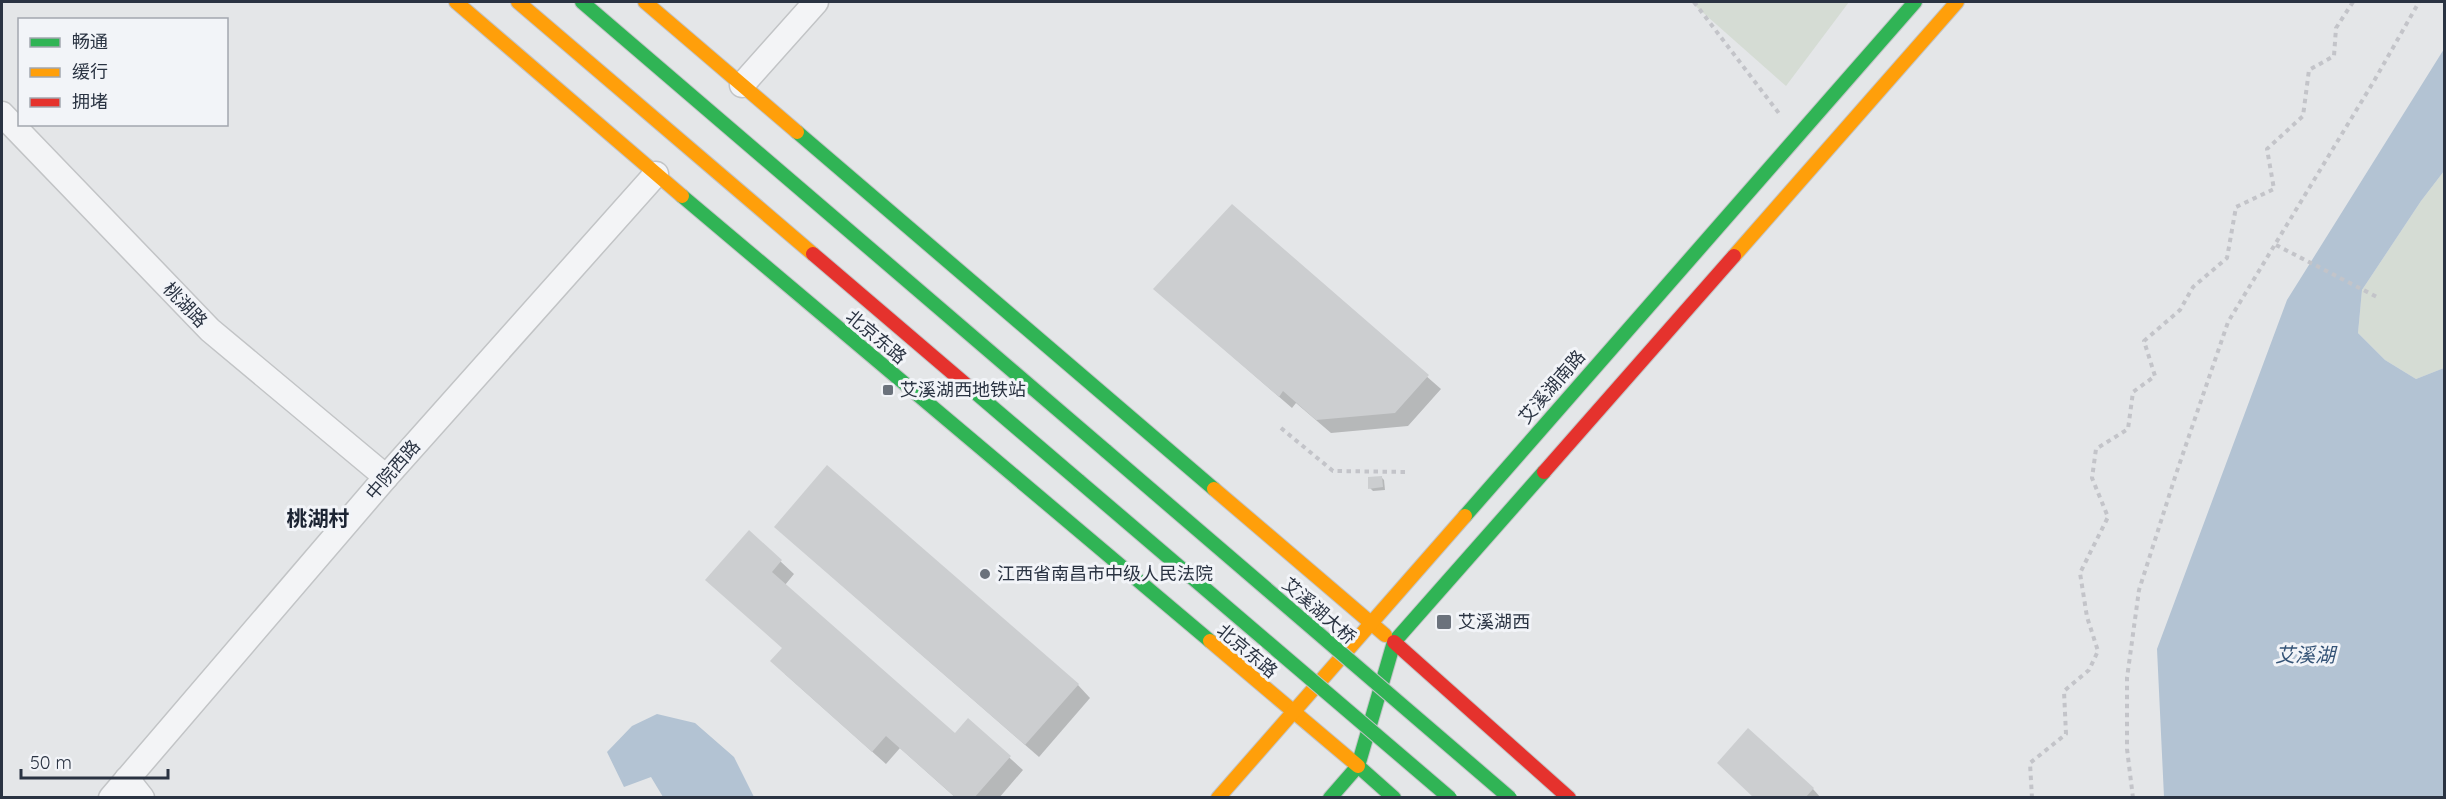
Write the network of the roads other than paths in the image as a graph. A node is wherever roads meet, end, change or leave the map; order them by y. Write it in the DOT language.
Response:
graph roads {
  1 [pos="456,2"];
  2 [pos="518,2"];
  3 [pos="582,2"];
  4 [pos="645,2"];
  5 [pos="816,2"];
  6 [pos="1915,2"];
  7 [pos="1957,2"];
  8 [pos="742,85"];
  9 [pos="2,114"];
  10 [pos="656,174"];
  11 [pos="386,477"];
  12 [pos="1369,622"];
  13 [pos="1394,642"];
  14 [pos="1291,712"];
  15 [pos="1358,766"];
  16 [pos="135,788"];
  17 [pos="111,798"];
  18 [pos="1218,798"];
  19 [pos="1330,798"];
  20 [pos="1376,798"];
  21 [pos="1394,798"];
  22 [pos="1450,798"];
  23 [pos="1510,798"];
  24 [pos="1569,798"];
  25 [pos="1584,798"];
  1 -- 10 [label="main road, 北京东路"];
  2 -- 22 [label="main road, 北京东路, bridge"];
  3 -- 23 [label="main road, 艾溪湖大桥, bridge"];
  4 -- 8 [label="main road"];
  5 -- 8 [label="street"];
  6 -- 12 [label="main road, 艾溪湖南路"];
  7 -- 13 [label="main road"];
  8 -- 12 [label="main road"];
  9 -- 11 [label="street, 桃湖路"];
  10 -- 11 [label="street, 中院西路"];
  10 -- 14 [label="main road, 北京东路"];
  11 -- 16 [label="street, 中院西路"];
  12 -- 13 [label="main road"];
  12 -- 14 [label="main road, 艾溪湖南路"];
  13 -- 15 [label="main road"];
  13 -- 24 [label="main road"];
  13 -- 25 [label="street"];
  14 -- 15 [label="main road, 北京东路"];
  14 -- 18 [label="main road, 艾溪湖南路"];
  15 -- 19 [label="main road"];
  15 -- 20 [label="street"];
  15 -- 21 [label="main road, 北京东路"];
  16 -- 17 [label="street, 中院西路"];
}
